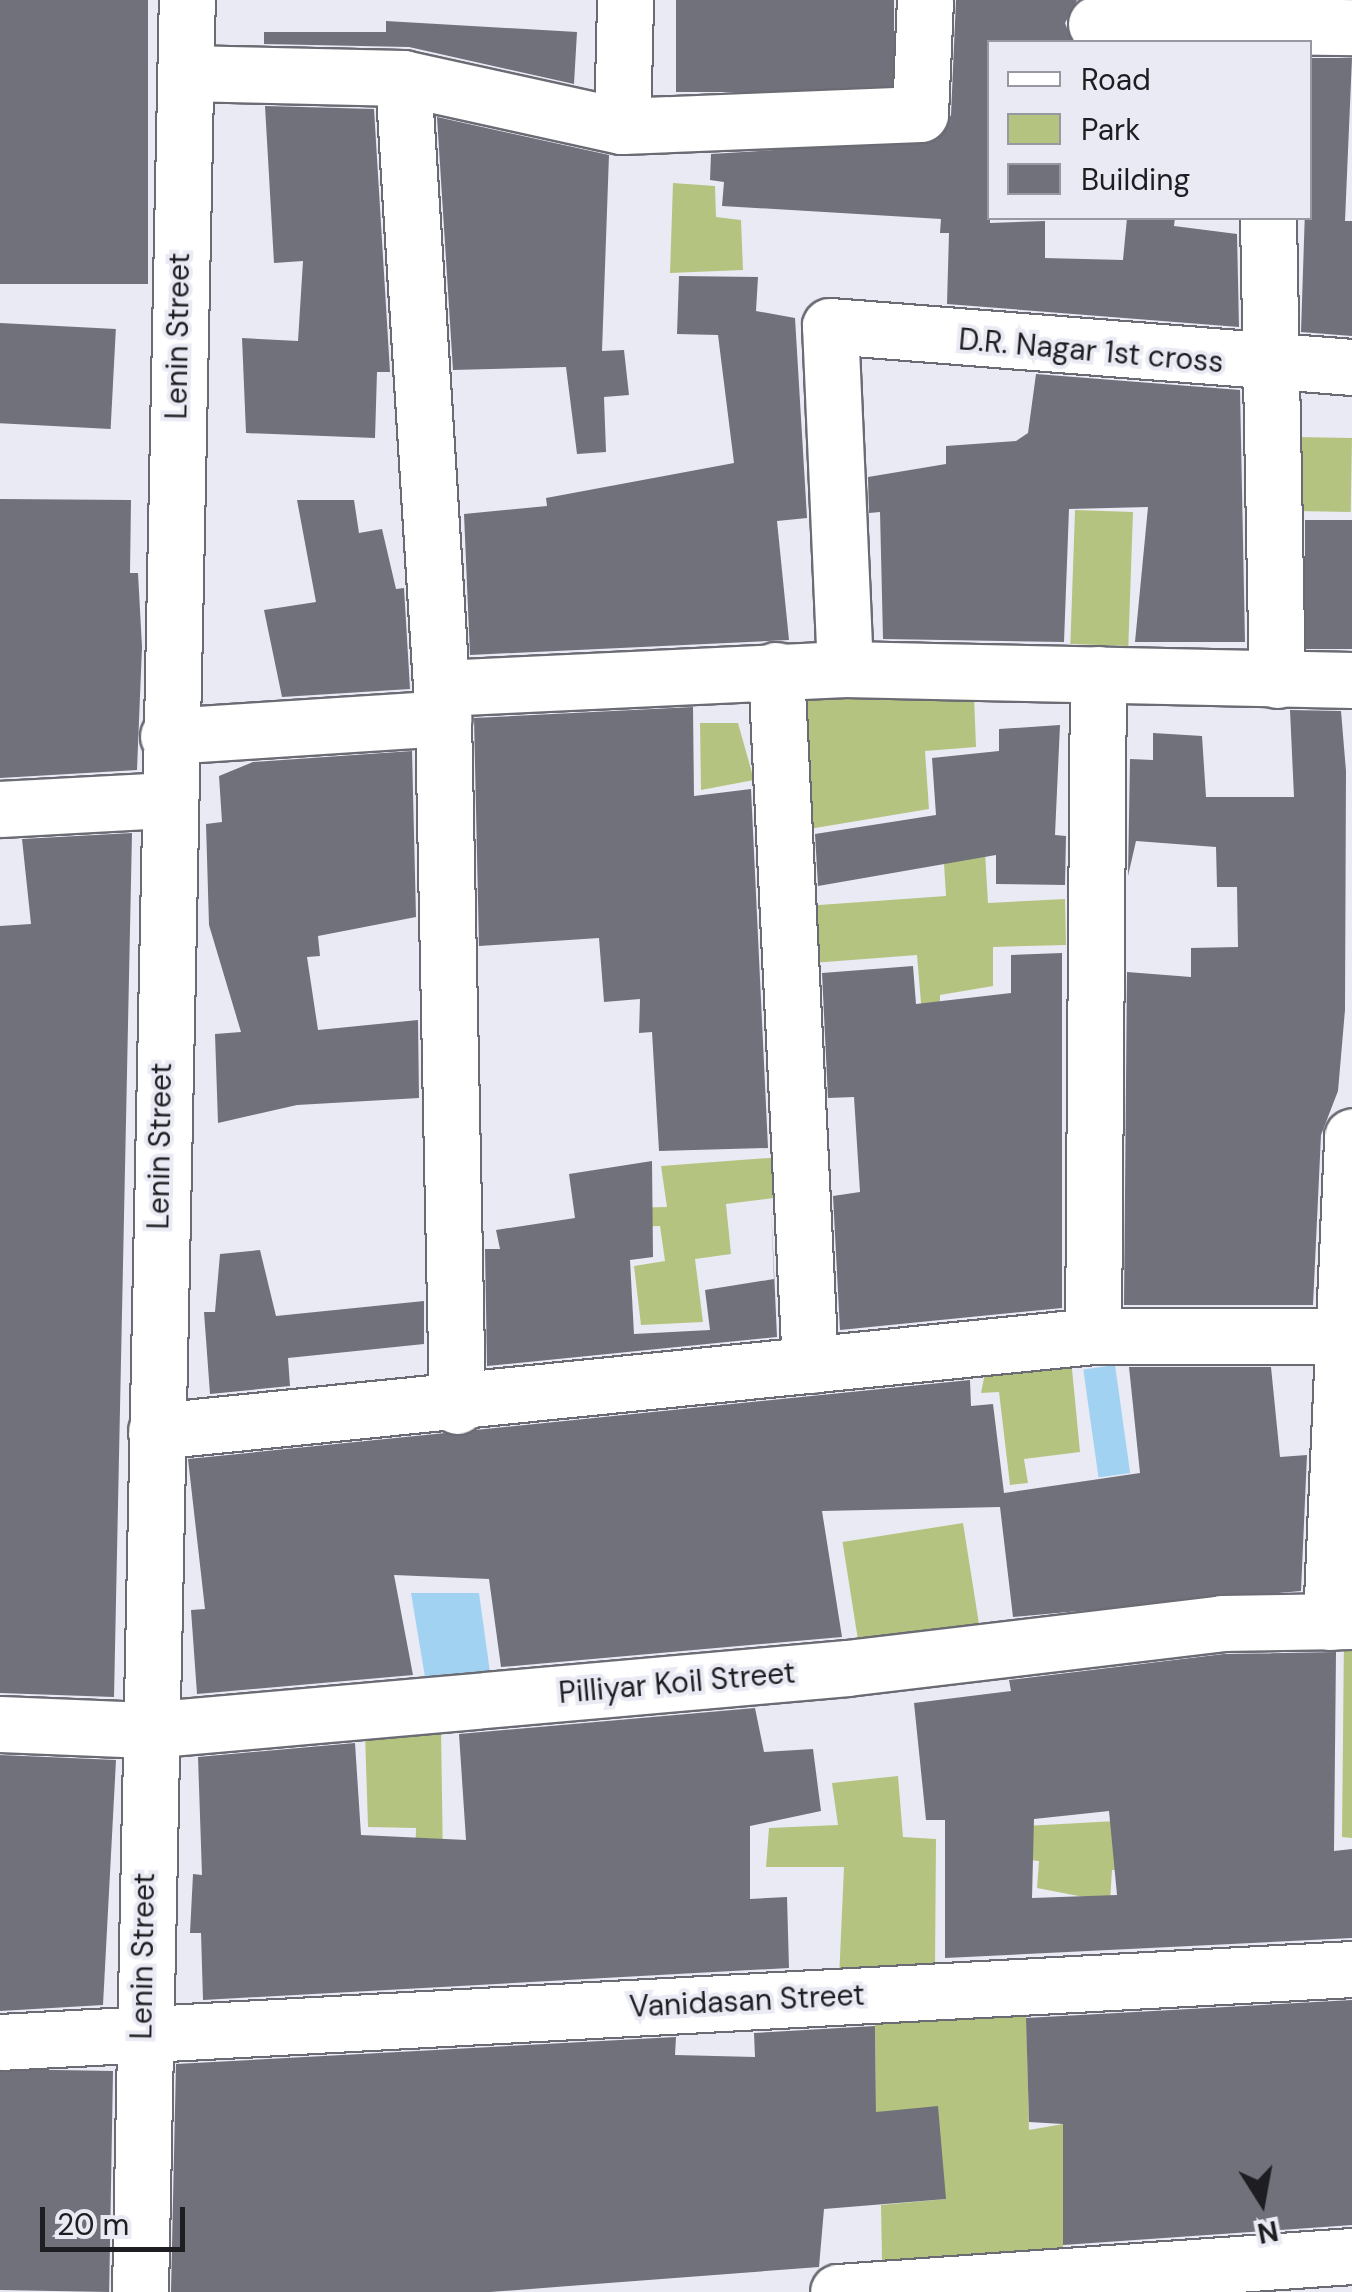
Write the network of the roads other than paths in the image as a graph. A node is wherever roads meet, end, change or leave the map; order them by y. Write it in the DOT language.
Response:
graph roads {
  1 [pos="187,0"];
  2 [pos="625,0"];
  3 [pos="925,0"];
  4 [pos="1096,24"];
  5 [pos="1251,24"];
  6 [pos="1352,27"];
  7 [pos="185,73"];
  8 [pos="403,78"];
  9 [pos="622,126"];
  10 [pos="1268,220"];
  11 [pos="1352,367"];
  12 [pos="1269,368"];
  13 [pos="845,668"];
  14 [pos="776,670"];
  15 [pos="1098,674"];
  16 [pos="1277,680"];
  17 [pos="1352,680"];
  18 [pos="442,703"];
  19 [pos="168,736"];
  20 [pos="165,800"];
  21 [pos="0,810"];
  22 [pos="1352,1136"];
  23 [pos="1093,1336"];
  24 [pos="1340,1336"];
  25 [pos="810,1365"];
  26 [pos="457,1406"];
  27 [pos="156,1431"];
  28 [pos="1341,1622"];
  29 [pos="0,1724"];
  30 [pos="147,1730"];
  31 [pos="1352,1969"];
  32 [pos="141,2032"];
  33 [pos="0,2042"];
  34 [pos="1352,2256"];
  35 [pos="140,2292"];
  36 [pos="838,2292"];
  1 -- 7 [label="street, Lenin Street"];
  2 -- 9 [label="street"];
  3 -- 9 [label="street"];
  4 -- 5 [label="street"];
  5 -- 6 [label="street"];
  7 -- 8 [label="street"];
  7 -- 19 [label="street, Lenin Street"];
  8 -- 9 [label="street"];
  8 -- 18 [label="street"];
  10 -- 12 [label="street"];
  11 -- 12 [label="street, D.R. Nagar 1st cross"];
  12 -- 13 [label="street, D.R. Nagar 1st cross"];
  12 -- 16 [label="street"];
  13 -- 14 [label="street"];
  13 -- 15 [label="street"];
  14 -- 18 [label="street"];
  14 -- 25 [label="street"];
  15 -- 16 [label="street"];
  15 -- 23 [label="street"];
  16 -- 17 [label="street"];
  18 -- 19 [label="street"];
  18 -- 26 [label="street"];
  19 -- 20 [label="street, Lenin Street"];
  20 -- 21 [label="street"];
  20 -- 27 [label="street, Lenin Street"];
  22 -- 24 [label="street"];
  23 -- 24 [label="street"];
  23 -- 25 [label="street"];
  24 -- 28 [label="street"];
  25 -- 26 [label="street"];
  26 -- 27 [label="street"];
  27 -- 30 [label="street, Lenin Street"];
  28 -- 30 [label="street, Pilliyar Koil Street"];
  29 -- 30 [label="street, Pilliyar Koil Street"];
  30 -- 32 [label="street, Lenin Street"];
  31 -- 32 [label="street, Vanidasan Street"];
  32 -- 33 [label="street, Vanidasan Street"];
  32 -- 35 [label="street, Lenin Street"];
  34 -- 36 [label="street"];
}
